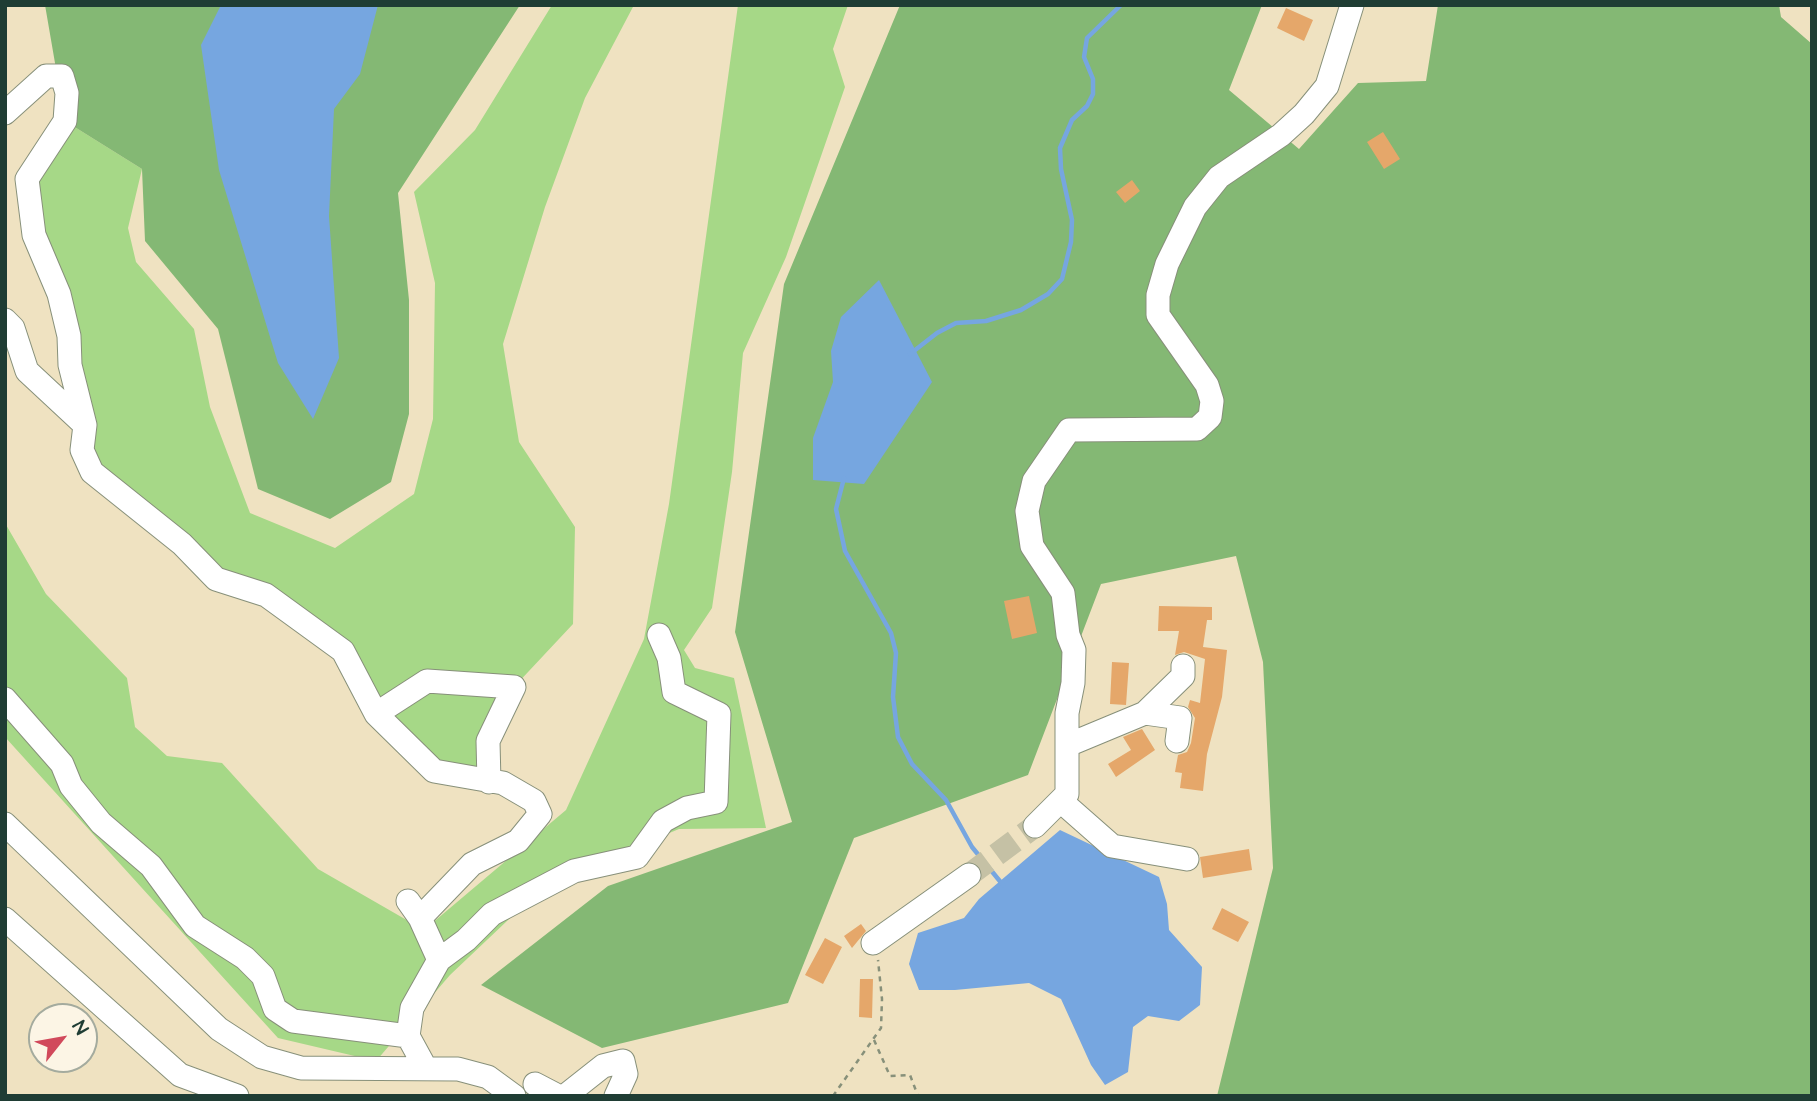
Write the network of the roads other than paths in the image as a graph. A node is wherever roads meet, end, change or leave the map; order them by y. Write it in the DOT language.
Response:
graph roads {
  1 [pos="1352,5"];
  2 [pos="5,113"];
  3 [pos="5,320"];
  4 [pos="85,425"];
  5 [pos="659,635"];
  6 [pos="1183,666"];
  7 [pos="5,699"];
  8 [pos="1145,713"];
  9 [pos="376,714"];
  10 [pos="1177,741"];
  11 [pos="1068,745"];
  12 [pos="489,782"];
  13 [pos="1062,802"];
  14 [pos="5,824"];
  15 [pos="1035,826"];
  16 [pos="1187,859"];
  17 [pos="969,875"];
  18 [pos="5,919"];
  19 [pos="873,943"];
  20 [pos="439,960"];
  21 [pos="408,1036"];
  22 [pos="426,1069"];
  23 [pos="536,1084"];
  24 [pos="237,1096"];
  25 [pos="514,1096"];
  26 [pos="558,1096"];
  27 [pos="565,1096"];
  28 [pos="616,1096"];
  1 -- 11 [label="street"];
  2 -- 4 [label="street"];
  3 -- 4 [label="street"];
  4 -- 9 [label="street"];
  5 -- 20 [label="street"];
  6 -- 8 [label="street"];
  7 -- 21 [label="street"];
  8 -- 10 [label="street"];
  8 -- 11 [label="street"];
  9 -- 12 [label="street"];
  9 -- 12 [label="street"];
  11 -- 13 [label="street"];
  12 -- 20 [label="street"];
  13 -- 15 [label="street"];
  13 -- 16 [label="street"];
  14 -- 22 [label="street"];
  17 -- 19 [label="street"];
  18 -- 24 [label="street"];
  20 -- 21 [label="street"];
  21 -- 22 [label="street"];
  22 -- 25 [label="street"];
  23 -- 26 [label="street"];
  27 -- 28 [label="street"];
}
